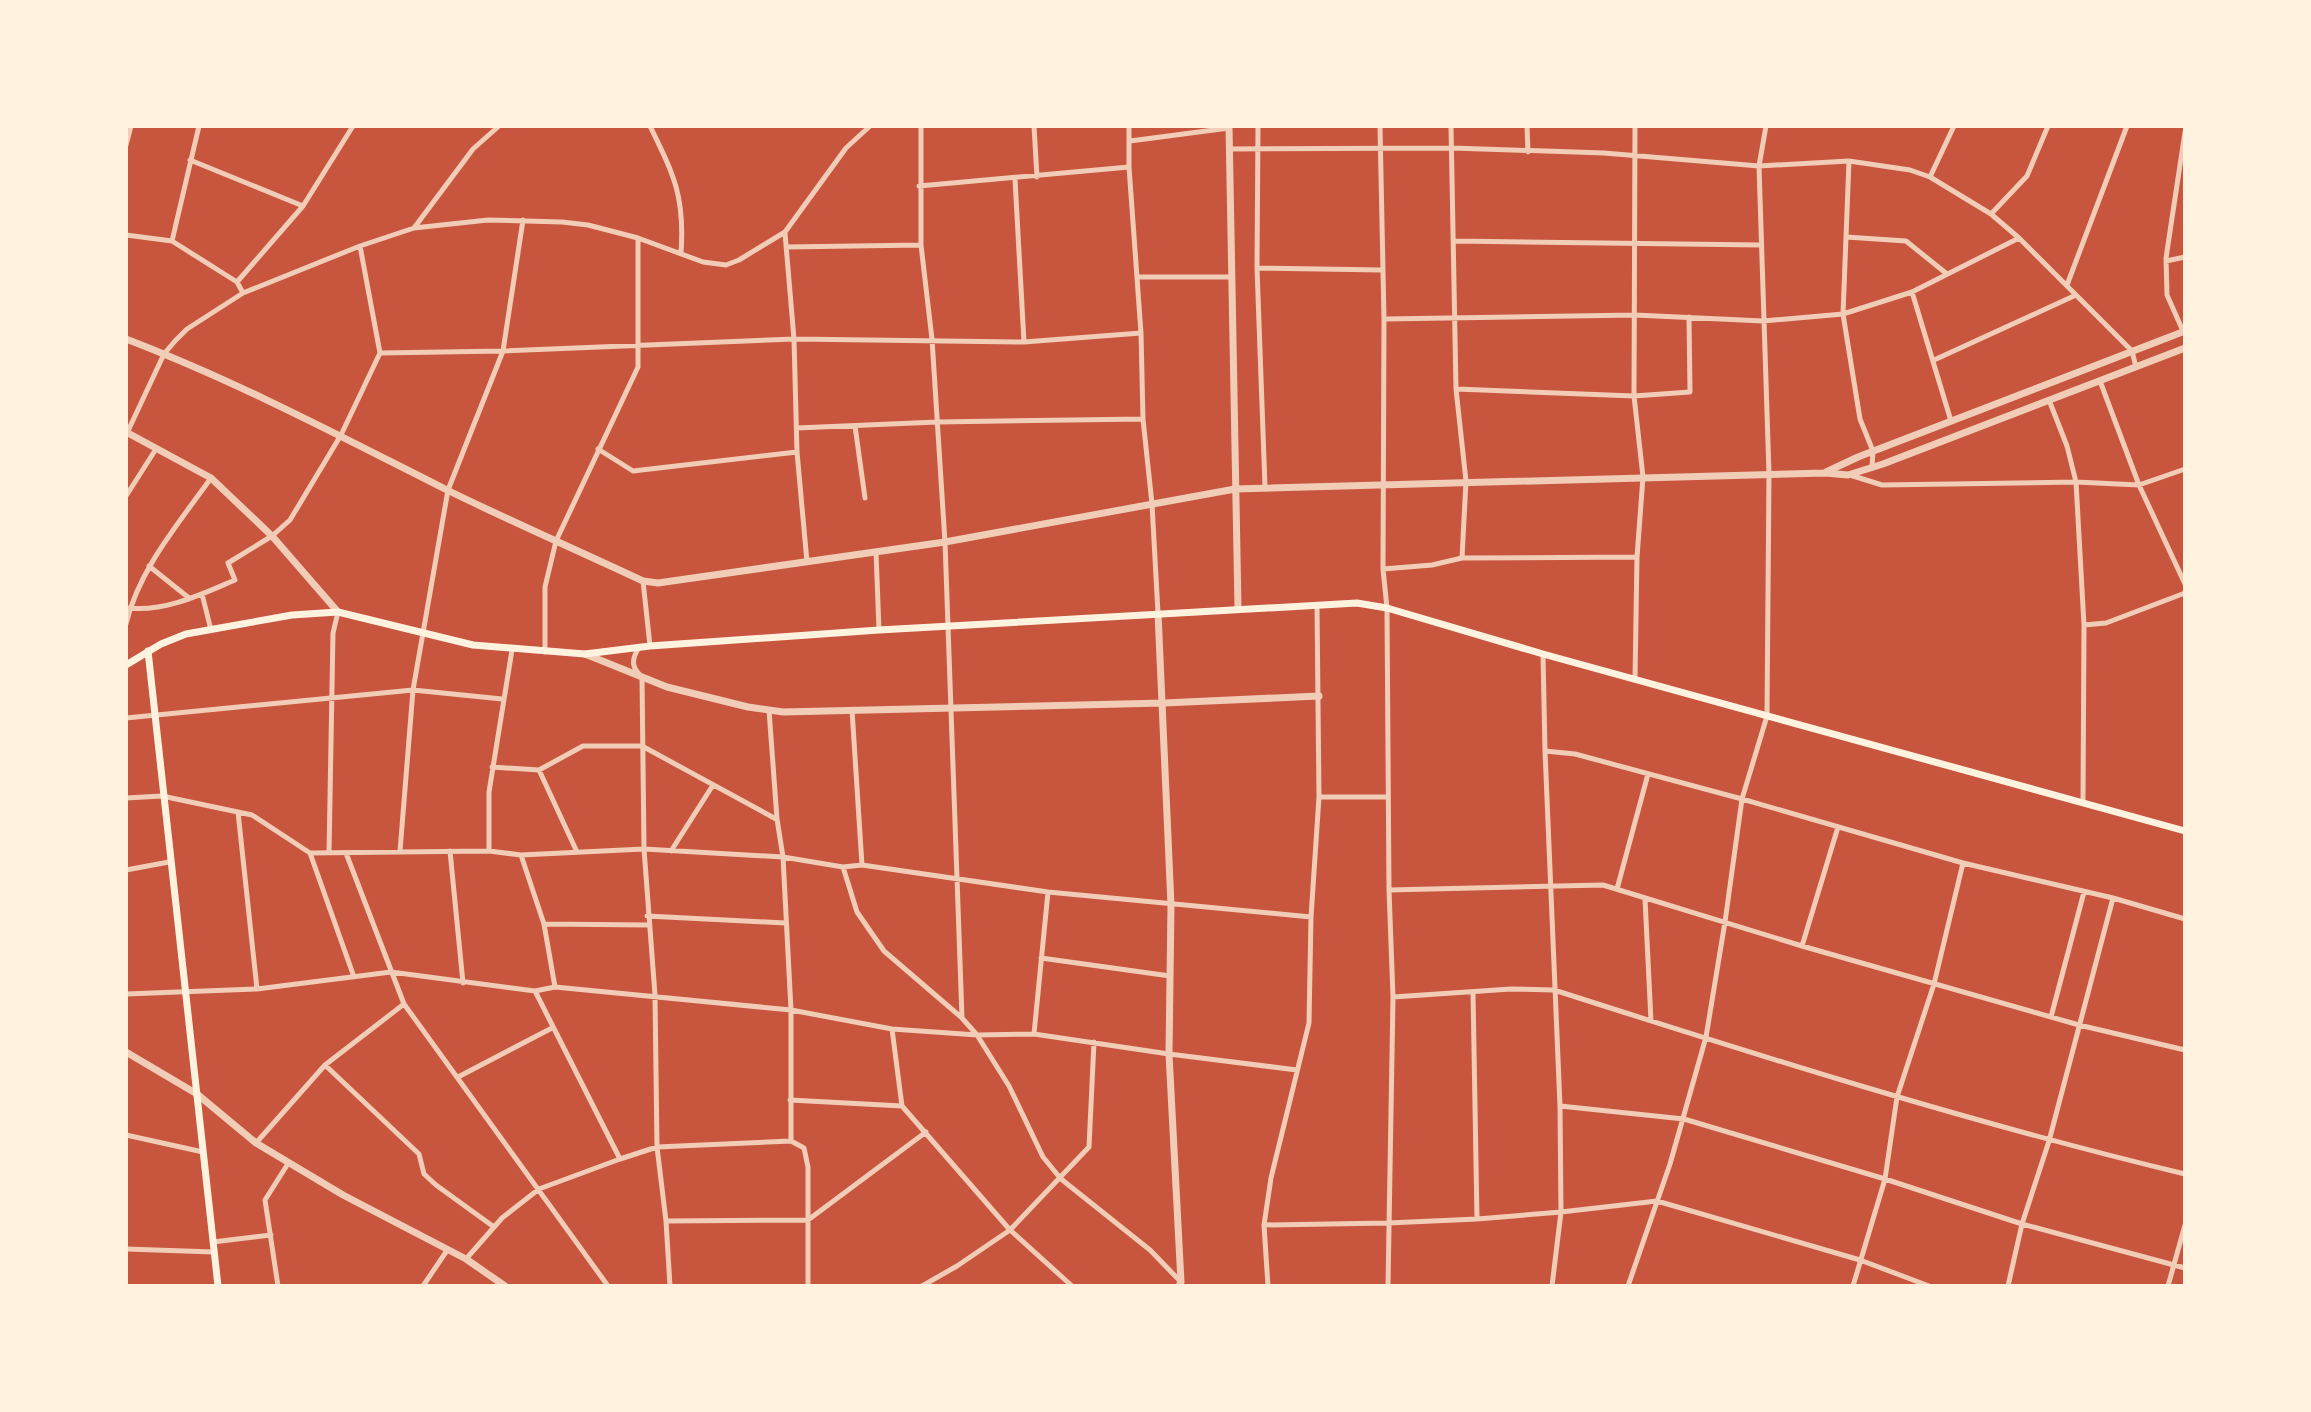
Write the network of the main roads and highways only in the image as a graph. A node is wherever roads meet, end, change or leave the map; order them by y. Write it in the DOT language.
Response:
graph roads {
  1 [pos="148,651"];
  2 [pos="126,665"];
  3 [pos="2185,831"];
  4 [pos="218,1286"];
  1 -- 2 [label="main road"];
  1 -- 3 [label="main road"];
  1 -- 4 [label="main road"];
}
